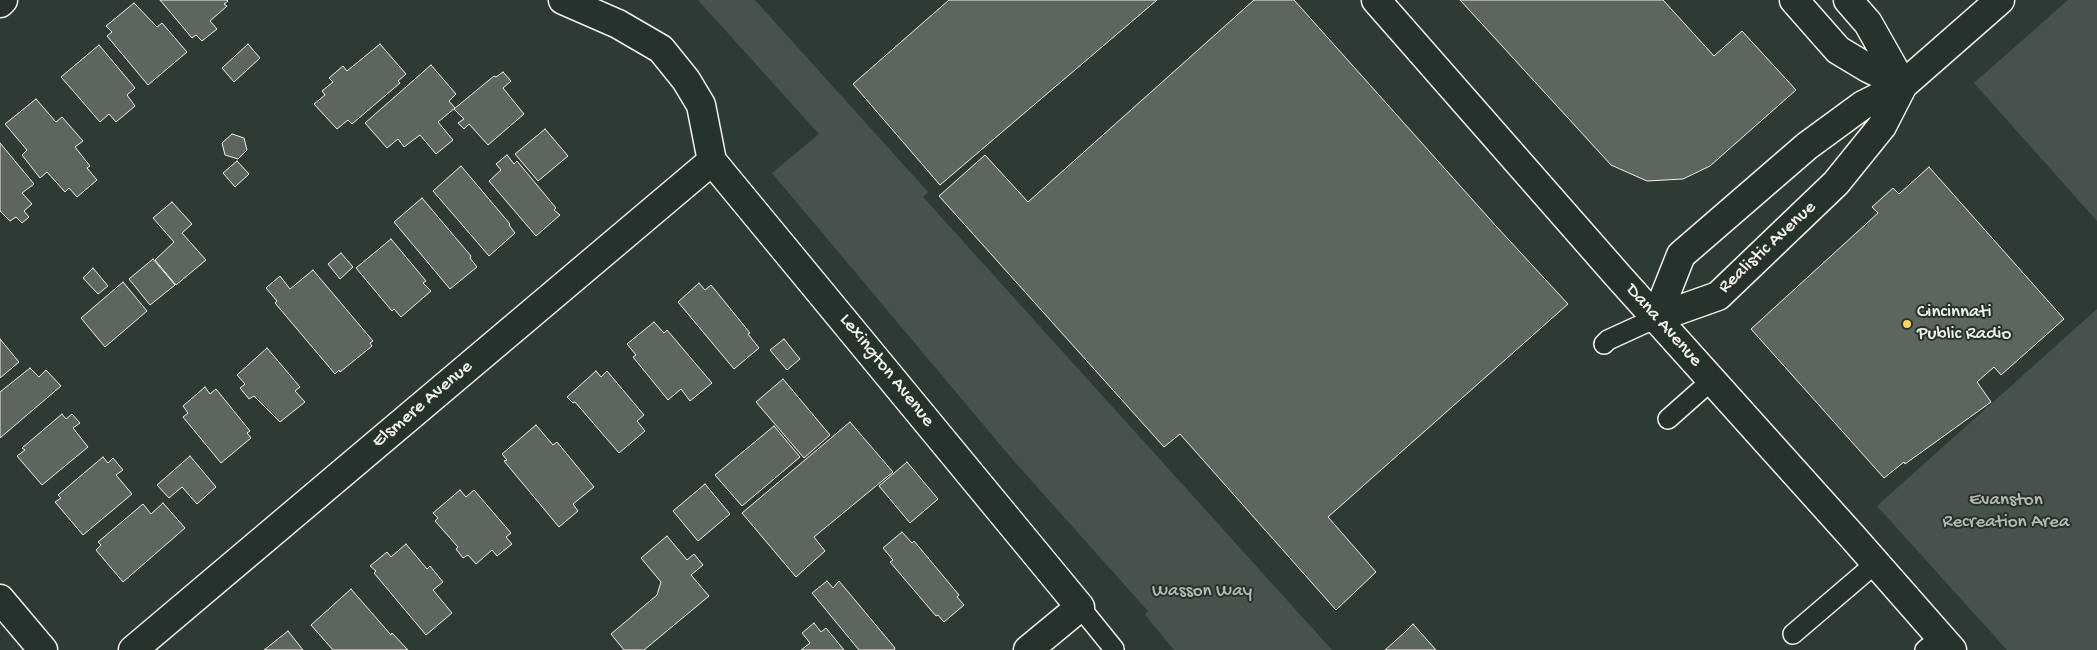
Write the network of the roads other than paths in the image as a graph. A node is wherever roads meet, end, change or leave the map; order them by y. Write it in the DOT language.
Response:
graph roads {
  1 [pos="3,0"];
  2 [pos="562,0"];
  3 [pos="1376,0"];
  4 [pos="1794,0"];
  5 [pos="1848,0"];
  6 [pos="2000,0"];
  7 [pos="0,3"];
  8 [pos="1904,85"];
  9 [pos="712,161"];
  10 [pos="1656,318"];
  11 [pos="1604,344"];
  12 [pos="1712,380"];
  13 [pos="1668,419"];
  14 [pos="1876,563"];
  15 [pos="0,599"];
  16 [pos="1080,607"];
  17 [pos="1793,634"];
  18 [pos="1940,646"];
  19 [pos="1114,648"];
  20 [pos="43,650"];
  21 [pos="133,650"];
  22 [pos="1028,650"];
  1 -- 7 [label="street"];
  2 -- 9 [label="street, Lexington Avenue"];
  3 -- 10 [label="street, Dana Avenue"];
  4 -- 8 [label="street"];
  5 -- 8 [label="street"];
  6 -- 8 [label="street, Realistic Avenue"];
  8 -- 10 [label="street, Realistic Avenue"];
  8 -- 10 [label="street, Realistic Avenue"];
  9 -- 16 [label="street, Lexington Avenue"];
  9 -- 21 [label="street, Elsmere Avenue"];
  10 -- 11 [label="lane"];
  10 -- 12 [label="street, Dana Avenue"];
  12 -- 13 [label="lane"];
  12 -- 14 [label="street, Dana Avenue"];
  14 -- 17 [label="lane"];
  14 -- 18 [label="street, Dana Avenue"];
  15 -- 20 [label="street"];
  16 -- 19 [label="lane, Lexington Avenue"];
  16 -- 22 [label="street"];
}
